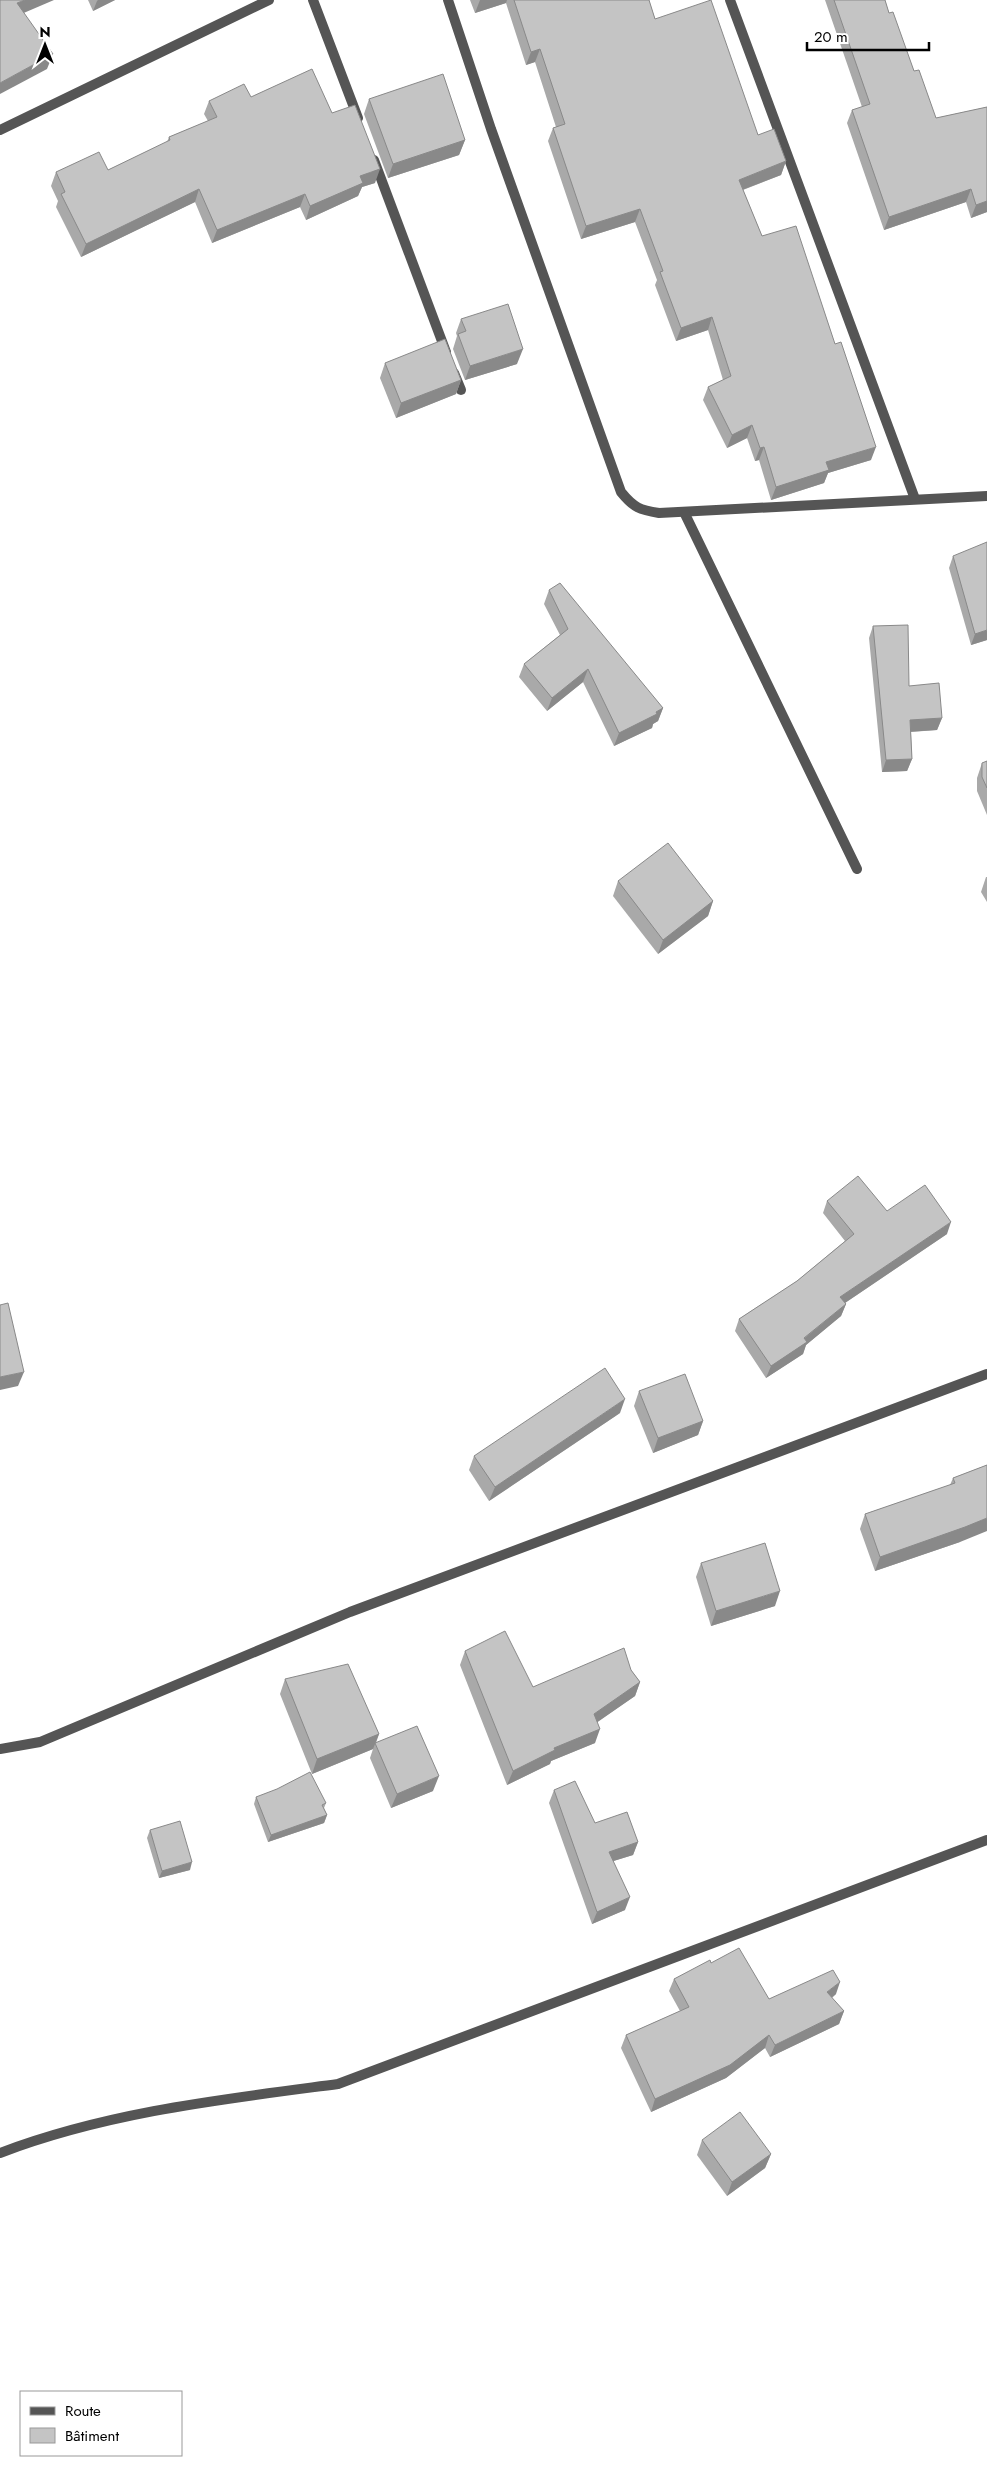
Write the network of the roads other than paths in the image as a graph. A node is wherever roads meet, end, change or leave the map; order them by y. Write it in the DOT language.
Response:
graph roads {
  1 [pos="269,0"];
  2 [pos="313,0"];
  3 [pos="448,0"];
  4 [pos="730,0"];
  5 [pos="0,130"];
  6 [pos="362,130"];
  7 [pos="369,148"];
  8 [pos="461,390"];
  9 [pos="987,496"];
  10 [pos="915,499"];
  11 [pos="684,512"];
  12 [pos="857,868"];
  13 [pos="987,1374"];
  14 [pos="0,1749"];
  15 [pos="987,1840"];
  16 [pos="0,2153"];
  1 -- 5 [label="street"];
  2 -- 6 [label="street"];
  3 -- 11 [label="street"];
  4 -- 10 [label="street"];
  7 -- 8 [label="street"];
  9 -- 10 [label="street"];
  10 -- 11 [label="street"];
  11 -- 12 [label="street"];
  13 -- 14 [label="street"];
  15 -- 16 [label="street"];
}
